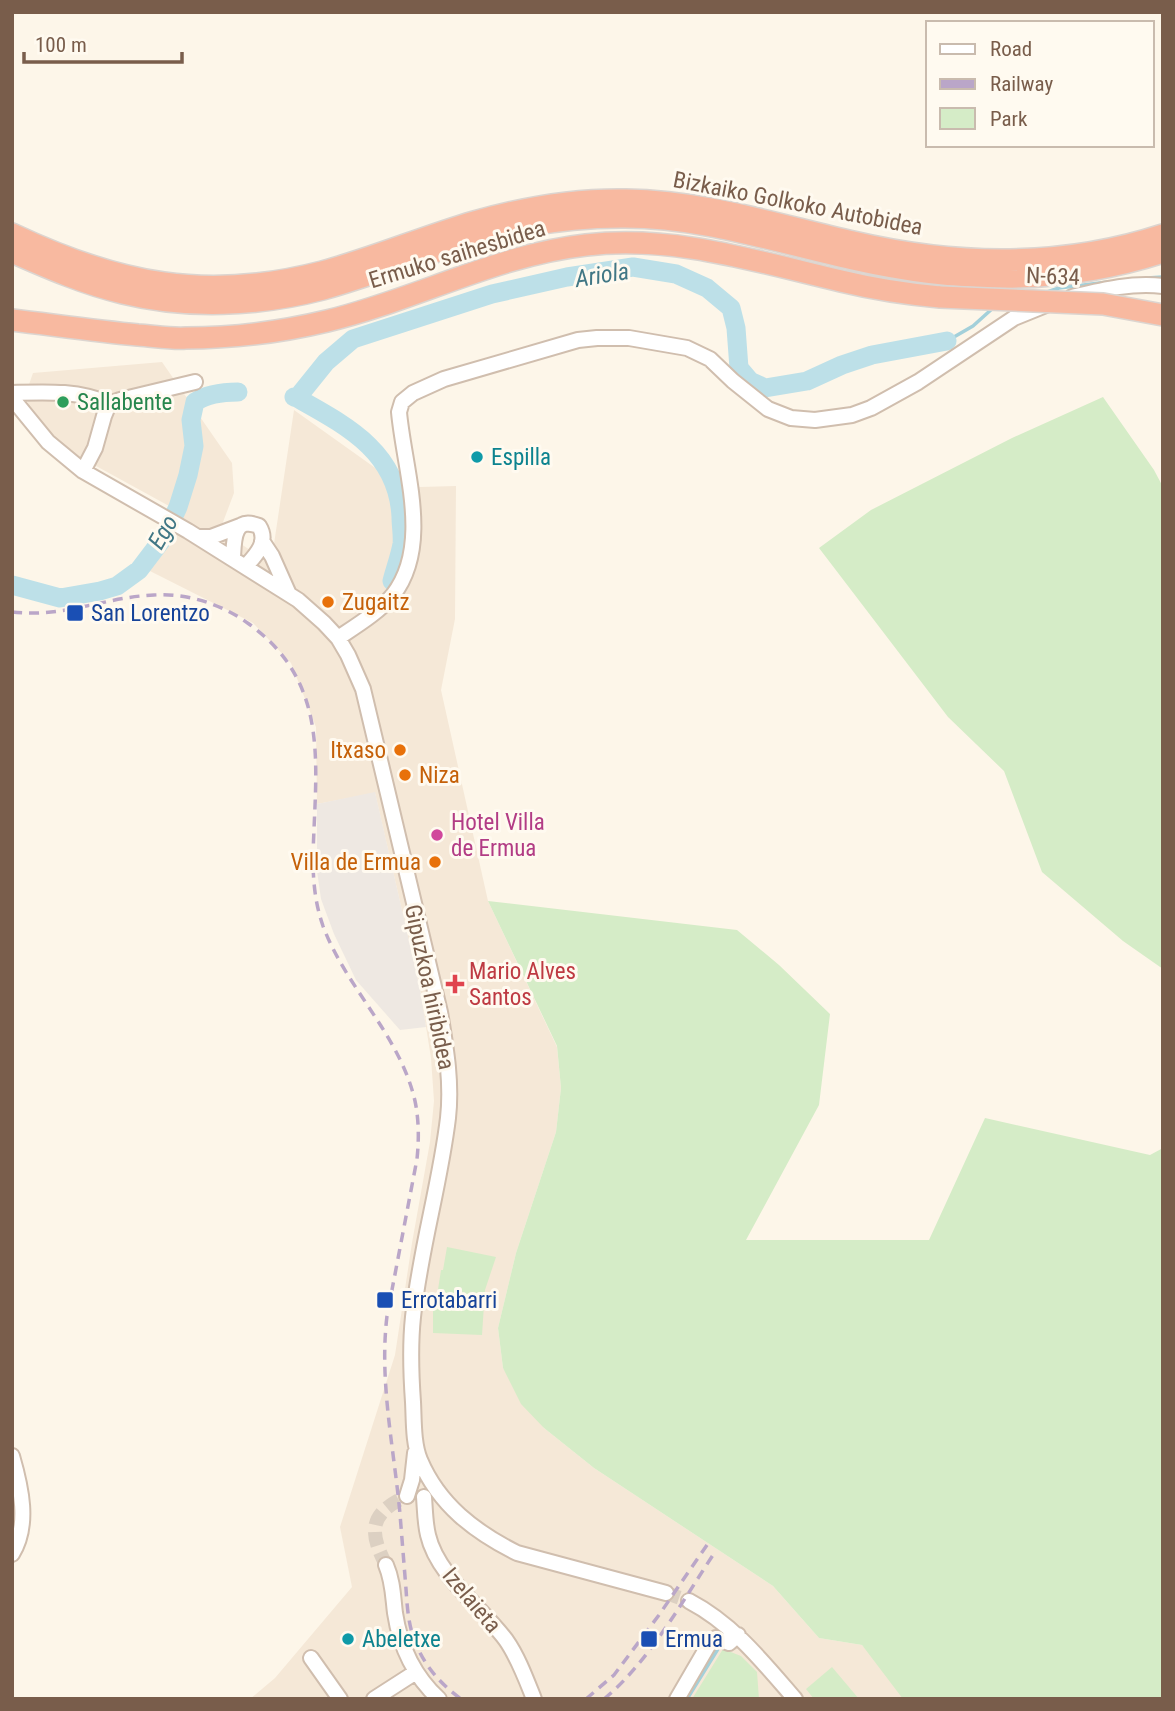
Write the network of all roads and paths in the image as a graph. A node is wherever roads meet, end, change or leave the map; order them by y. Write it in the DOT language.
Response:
graph roads {
  1 [pos="12,234"];
  2 [pos="1163,235"];
  3 [pos="12,252"];
  4 [pos="1163,252"];
  5 [pos="321,281"];
  6 [pos="1163,286"];
  7 [pos="264,292"];
  8 [pos="940,298"];
  9 [pos="1163,315"];
  10 [pos="16,321"];
  11 [pos="195,382"];
  12 [pos="12,396"];
  13 [pos="109,404"];
  14 [pos="83,471"];
  15 [pos="240,526"];
  16 [pos="199,537"];
  17 [pos="262,541"];
  18 [pos="233,558"];
  19 [pos="246,566"];
  20 [pos="289,594"];
  21 [pos="338,638"];
  22 [pos="415,1437"];
  23 [pos="12,1456"];
  24 [pos="407,1495"];
  25 [pos="424,1497"];
  26 [pos="446,1504"];
  27 [pos="12,1554"];
  28 [pos="386,1565"];
  29 [pos="666,1592"];
  30 [pos="689,1601"];
  31 [pos="738,1636"];
  32 [pos="311,1658"];
  33 [pos="416,1672"];
  34 [pos="340,1699"];
  35 [pos="374,1699"];
  36 [pos="439,1699"];
  37 [pos="534,1699"];
  38 [pos="677,1699"];
  39 [pos="795,1699"];
  1 -- 7 [label="highway"];
  2 -- 5 [label="highway, Bizkaiko Golkoko Autobidea"];
  3 -- 7 [label="highway"];
  4 -- 5 [label="highway, Bizkaiko Golkoko Autobidea"];
  5 -- 7 [label="highway, Bizkaiko Golkoko Autobidea"];
  6 -- 21 [label="street"];
  8 -- 9 [label="highway, N-634, bridge"];
  8 -- 10 [label="highway, Ermuko saihesbidea"];
  11 -- 13 [label="street"];
  12 -- 13 [label="street"];
  12 -- 14 [label="street, Gipuzkoa hiribidea"];
  13 -- 14 [label="street"];
  14 -- 16 [label="street, Gipuzkoa hiribidea"];
  15 -- 16 [label="street"];
  15 -- 17 [label="street"];
  15 -- 18 [label="street"];
  16 -- 18 [label="street, Gipuzkoa hiribidea"];
  17 -- 19 [label="street"];
  17 -- 20 [label="street"];
  18 -- 19 [label="street, Gipuzkoa hiribidea"];
  19 -- 20 [label="street, Gipuzkoa hiribidea"];
  20 -- 21 [label="street, Gipuzkoa hiribidea"];
  21 -- 22 [label="street, Gipuzkoa hiribidea"];
  22 -- 24 [label="street"];
  22 -- 26 [label="street, Gipuzkoa hiribidea"];
  23 -- 27 [label="street"];
  24 -- 25 [label="street"];
  24 -- 26 [label="street"];
  25 -- 26 [label="street"];
  25 -- 37 [label="street, Izelaieta"];
  26 -- 29 [label="street, Gipuzkoa hiribidea"];
  28 -- 33 [label="street"];
  30 -- 31 [label="street"];
  31 -- 38 [label="street"];
  31 -- 39 [label="street"];
  32 -- 34 [label="street"];
  33 -- 35 [label="street"];
  33 -- 36 [label="street"];
}
